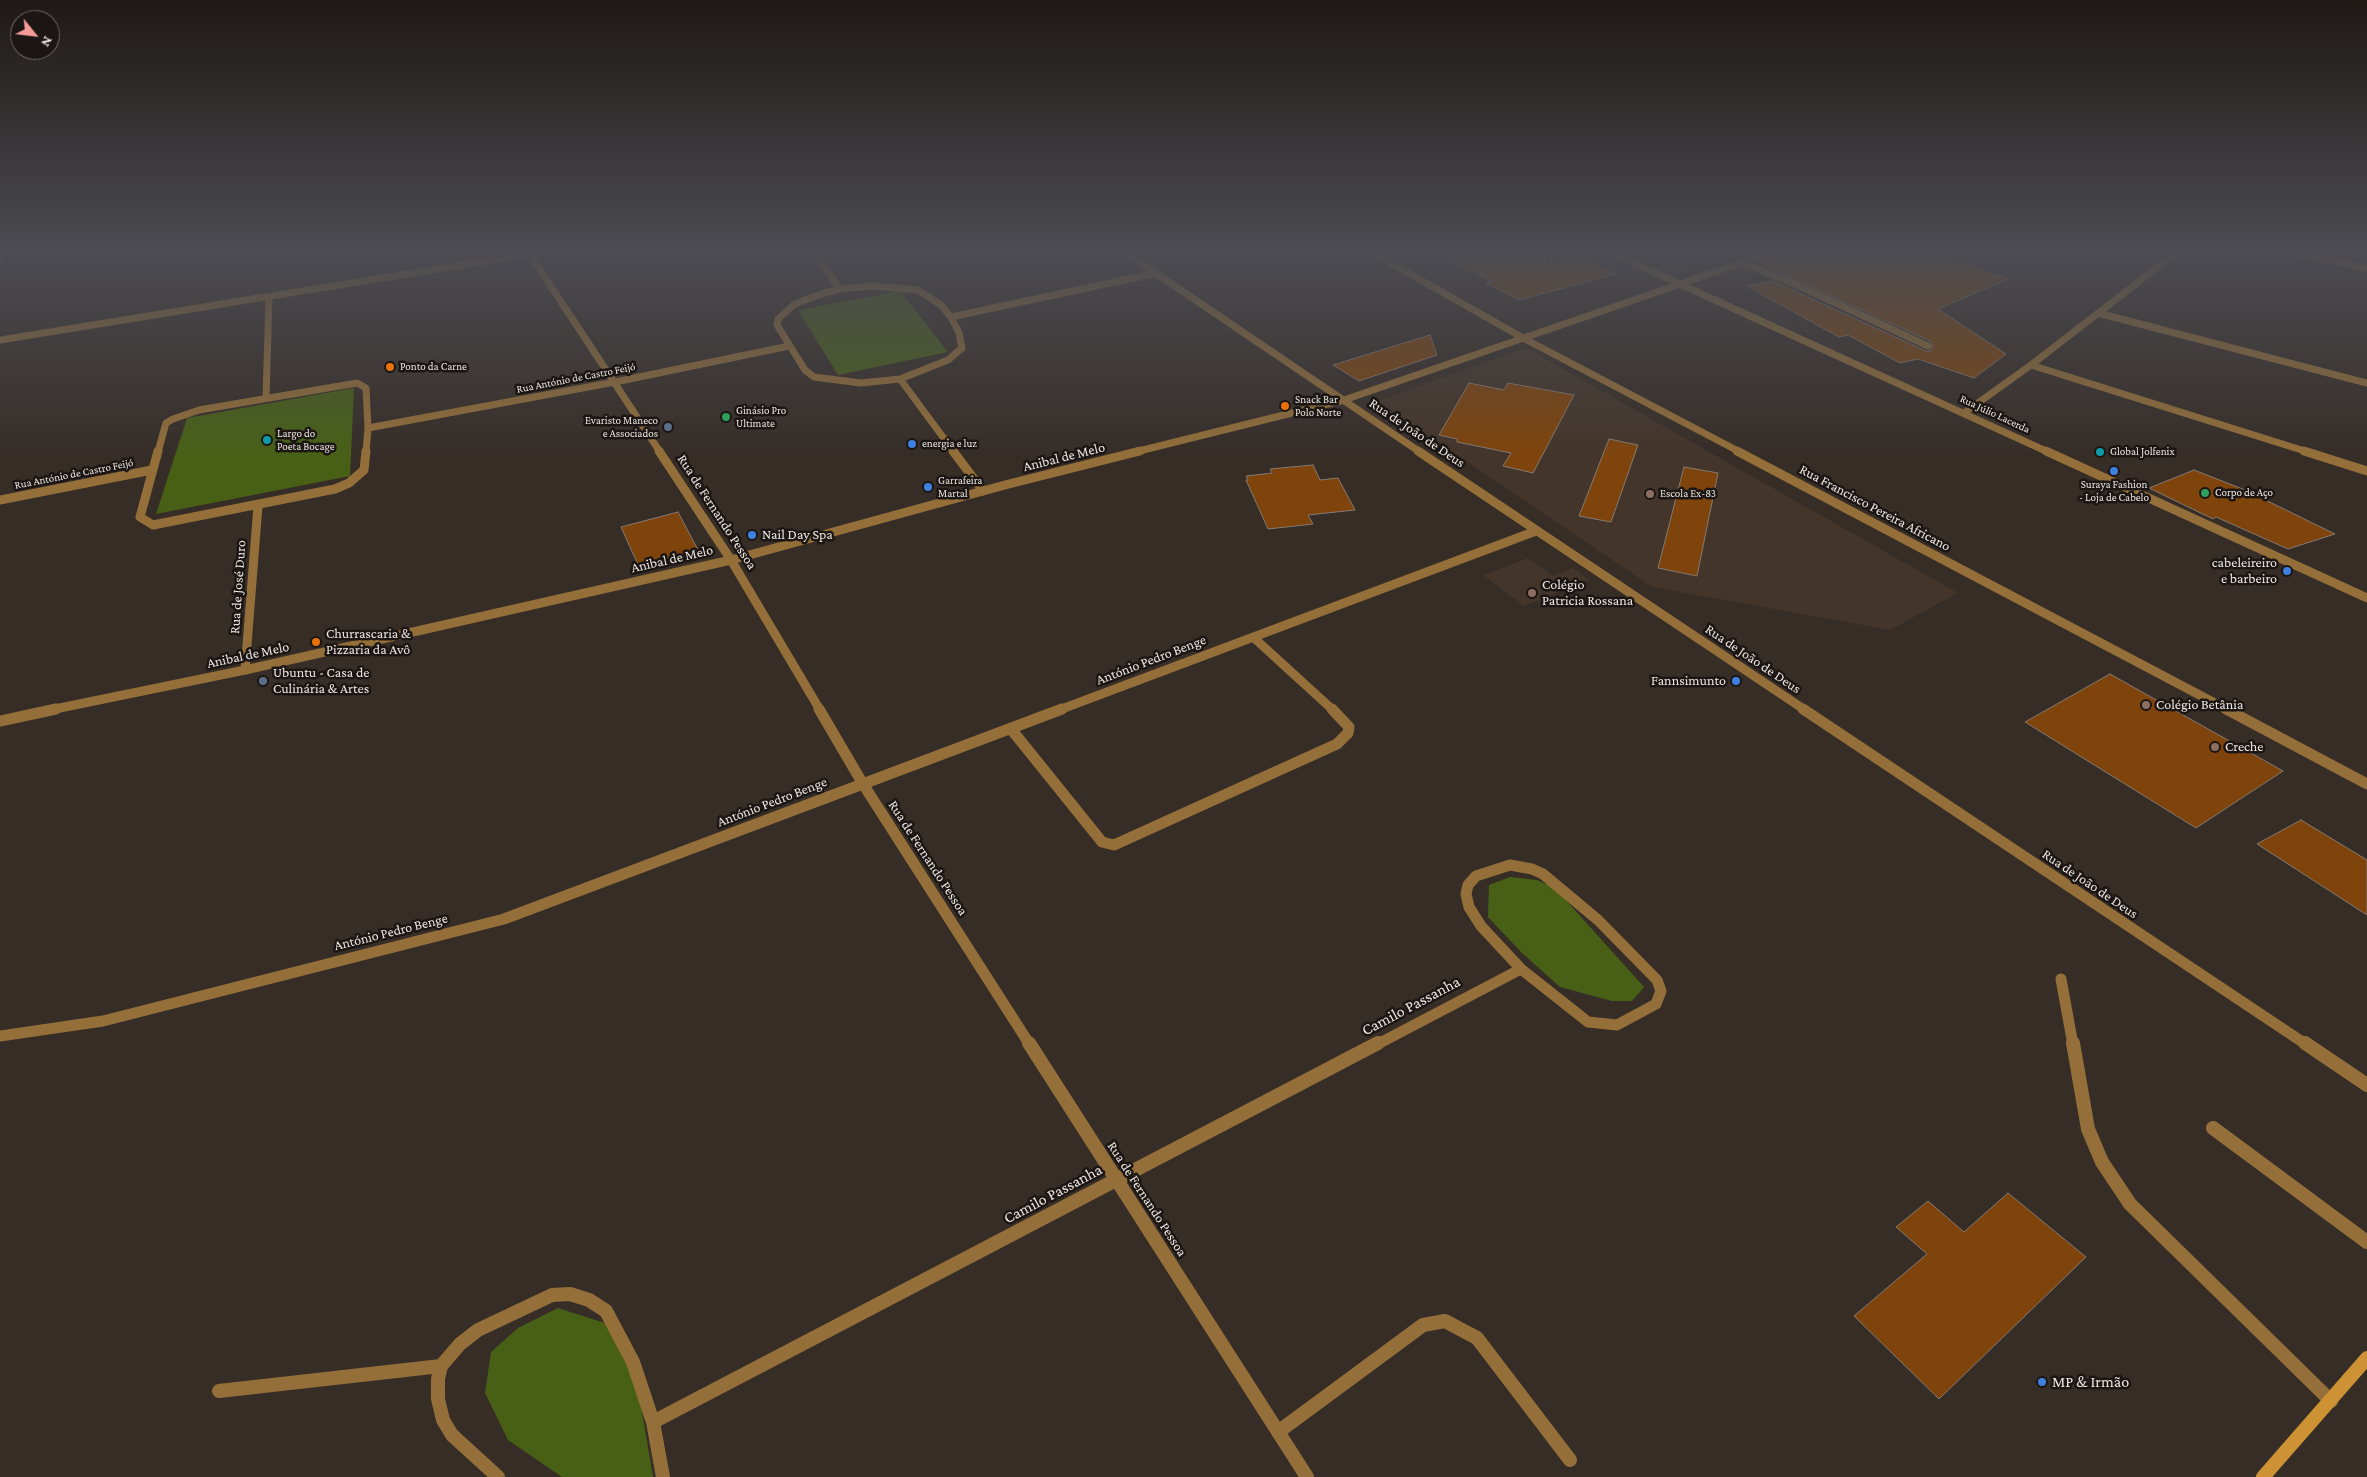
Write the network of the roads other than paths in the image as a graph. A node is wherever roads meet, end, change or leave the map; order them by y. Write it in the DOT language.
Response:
graph roads {
  1 [pos="113,322"];
  2 [pos="268,322"];
  3 [pos="576,322"];
  4 [pos="777,322"];
  5 [pos="954,322"];
  6 [pos="1229,322"];
  7 [pos="1495,322"];
  8 [pos="1572,322"];
  9 [pos="1765,322"];
  10 [pos="1876,322"];
  11 [pos="2088,322"];
  12 [pos="2129,322"];
  13 [pos="1525,339"];
  14 [pos="0,340"];
  15 [pos="789,346"];
  16 [pos="1928,346"];
  17 [pos="2031,365"];
  18 [pos="900,379"];
  19 [pos="615,382"];
  20 [pos="2367,383"];
  21 [pos="266,398"];
  22 [pos="1344,400"];
  23 [pos="1964,413"];
  24 [pos="368,428"];
  25 [pos="152,470"];
  26 [pos="2367,471"];
  27 [pos="983,491"];
  28 [pos="0,500"];
  29 [pos="258,506"];
  30 [pos="1536,531"];
  31 [pos="730,560"];
  32 [pos="2367,598"];
  33 [pos="1253,637"];
  34 [pos="245,670"];
  35 [pos="0,720"];
  36 [pos="1011,728"];
  37 [pos="864,784"];
  38 [pos="2367,784"];
  39 [pos="1521,969"];
  40 [pos="2061,979"];
  41 [pos="0,1036"];
  42 [pos="2367,1085"];
  43 [pos="2213,1128"];
  44 [pos="1118,1180"];
  45 [pos="2367,1242"];
  46 [pos="2367,1358"];
  47 [pos="440,1366"];
  48 [pos="219,1391"];
  49 [pos="2331,1401"];
  50 [pos="653,1422"];
  51 [pos="1278,1432"];
  52 [pos="1570,1460"];
  53 [pos="498,1477"];
  54 [pos="663,1477"];
  55 [pos="1307,1477"];
  56 [pos="2264,1477"];
  1 -- 14 [label="street"];
  2 -- 21 [label="street"];
  3 -- 19 [label="street, Rua de Fernando Pessoa"];
  4 -- 15 [label="street"];
  5 -- 18 [label="street"];
  6 -- 22 [label="street, Rua de João de Deus"];
  7 -- 13 [label="street, Rua Francisco Pereira Africano"];
  8 -- 13 [label="street, Anibal de Melo"];
  9 -- 23 [label="street, Rua Júlio Lacerda"];
  10 -- 16 [label="street"];
  11 -- 17 [label="street"];
  12 -- 20 [label="street"];
  13 -- 22 [label="street, Anibal de Melo"];
  13 -- 38 [label="street, Rua Francisco Pereira Africano"];
  15 -- 18 [label="street"];
  15 -- 19 [label="street, Rua António de Castro Feijó"];
  17 -- 23 [label="street"];
  17 -- 26 [label="street"];
  18 -- 27 [label="street"];
  19 -- 24 [label="street, Rua António de Castro Feijó"];
  19 -- 31 [label="street, Rua de Fernando Pessoa"];
  21 -- 24 [label="street"];
  21 -- 25 [label="street"];
  22 -- 27 [label="street, Anibal de Melo"];
  22 -- 30 [label="street, Rua de João de Deus"];
  23 -- 32 [label="street, Rua Júlio Lacerda"];
  24 -- 29 [label="street"];
  25 -- 28 [label="street, Rua António de Castro Feijó"];
  25 -- 29 [label="street"];
  27 -- 31 [label="street, Anibal de Melo"];
  29 -- 34 [label="street, Rua de José Duro"];
  30 -- 33 [label="street, António Pedro Benge"];
  30 -- 42 [label="street, Rua de João de Deus"];
  31 -- 34 [label="street, Anibal de Melo"];
  31 -- 37 [label="street, Rua de Fernando Pessoa"];
  33 -- 36 [label="street, António Pedro Benge"];
  33 -- 36 [label="street"];
  34 -- 35 [label="street, Anibal de Melo"];
  36 -- 37 [label="street, António Pedro Benge"];
  37 -- 41 [label="street, António Pedro Benge"];
  37 -- 44 [label="street, Rua de Fernando Pessoa"];
  39 -- 39 [label="street"];
  39 -- 44 [label="street, Camilo Passanha"];
  40 -- 49 [label="street"];
  43 -- 45 [label="street"];
  44 -- 50 [label="street, Camilo Passanha"];
  44 -- 51 [label="street, Rua de Fernando Pessoa"];
  46 -- 49 [label="main road"];
  47 -- 48 [label="street"];
  47 -- 50 [label="street"];
  47 -- 53 [label="street"];
  49 -- 56 [label="main road"];
  50 -- 54 [label="street"];
  51 -- 52 [label="street"];
  51 -- 55 [label="street, Rua de Fernando Pessoa"];
}
